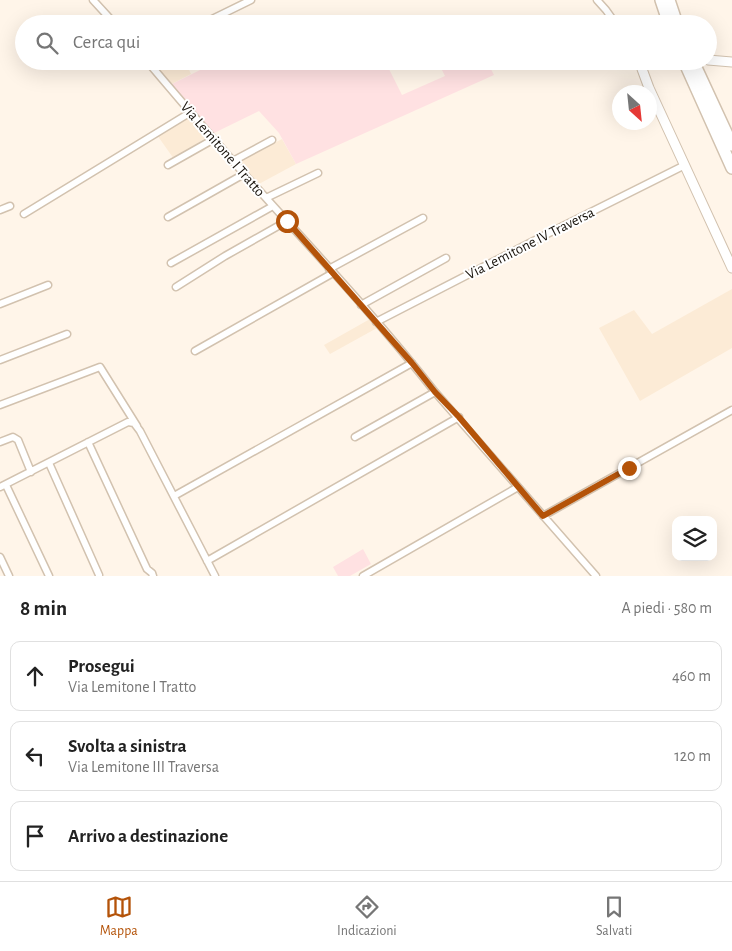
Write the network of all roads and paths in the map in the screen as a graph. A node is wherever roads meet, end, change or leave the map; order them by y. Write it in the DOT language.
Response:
graph roads {
  1 [pos="93,0"];
  2 [pos="252,0"];
  3 [pos="597,0"];
  4 [pos="660,0"];
  5 [pos="669,0"];
  6 [pos="107,15"];
  7 [pos="221,15"];
  8 [pos="610,15"];
  9 [pos="666,15"];
  10 [pos="674,15"];
  11 [pos="717,61"];
  12 [pos="732,62"];
  13 [pos="155,70"];
  14 [pos="642,70"];
  15 [pos="688,70"];
  16 [pos="697,70"];
  17 [pos="190,112"];
  18 [pos="214,139"];
  19 [pos="272,140"];
  20 [pos="732,145"];
  21 [pos="233,161"];
  22 [pos="168,165"];
  23 [pos="685,165"];
  24 [pos="732,168"];
  25 [pos="318,173"];
  26 [pos="244,174"];
  27 [pos="266,198"];
  28 [pos="10,206"];
  29 [pos="273,206"];
  30 [pos="0,210"];
  31 [pos="24,214"];
  32 [pos="168,217"];
  33 [pos="423,218"];
  34 [pos="287,221"];
  35 [pos="446,258"];
  36 [pos="171,263"];
  37 [pos="732,268"];
  38 [pos="331,271"];
  39 [pos="48,285"];
  40 [pos="176,287"];
  41 [pos="0,304"];
  42 [pos="361,305"];
  43 [pos="376,322"];
  44 [pos="67,334"];
  45 [pos="195,351"];
  46 [pos="0,360"];
  47 [pos="412,363"];
  48 [pos="435,392"];
  49 [pos="0,405"];
  50 [pos="732,410"];
  51 [pos="459,417"];
  52 [pos="140,431"];
  53 [pos="354,438"];
  54 [pos="0,442"];
  55 [pos="88,442"];
  56 [pos="48,463"];
  57 [pos="30,472"];
  58 [pos="3,486"];
  59 [pos="518,486"];
  60 [pos="174,496"];
  61 [pos="543,516"];
  62 [pos="0,557"];
  63 [pos="207,561"];
  64 [pos="98,575"];
  65 [pos="9,576"];
  66 [pos="50,576"];
  67 [pos="153,576"];
  68 [pos="215,576"];
  69 [pos="363,576"];
  70 [pos="596,576"];
  1 -- 6 [label="street"];
  2 -- 7 [label="street"];
  3 -- 8 [label="street"];
  4 -- 9 [label="highway"];
  5 -- 10 [label="highway"];
  11 -- 12 [label="street"];
  13 -- 17 [label="street, Via Lemitone I Tratto"];
  14 -- 23 [label="street"];
  15 -- 24 [label="highway"];
  16 -- 20 [label="highway"];
  17 -- 18 [label="street, Via Lemitone I Tratto"];
  17 -- 31 [label="street"];
  18 -- 21 [label="street, Via Lemitone I Tratto"];
  18 -- 22 [label="street"];
  19 -- 21 [label="street"];
  21 -- 26 [label="street, Via Lemitone I Tratto"];
  23 -- 37 [label="street"];
  23 -- 43 [label="street, Via Lemitone IV Traversa"];
  25 -- 27 [label="street"];
  26 -- 27 [label="street, Via Lemitone I Tratto"];
  26 -- 32 [label="street"];
  27 -- 29 [label="street, Via Lemitone I Tratto"];
  28 -- 30 [label="street"];
  29 -- 34 [label="street, Via Lemitone I Tratto"];
  29 -- 36 [label="street"];
  33 -- 38 [label="street"];
  34 -- 38 [label="street, Via Lemitone I Tratto"];
  34 -- 40 [label="street"];
  35 -- 42 [label="street"];
  38 -- 42 [label="street, Via Lemitone I Tratto"];
  38 -- 45 [label="street"];
  39 -- 41 [label="street"];
  42 -- 43 [label="street, Via Lemitone I Tratto"];
  43 -- 47 [label="street, Via Lemitone I Tratto"];
  44 -- 46 [label="street"];
  47 -- 48 [label="street, Via Lemitone I Tratto"];
  47 -- 60 [label="street"];
  48 -- 51 [label="street, Via Lemitone I Tratto"];
  48 -- 53 [label="street"];
  49 -- 52 [label="street"];
  50 -- 61 [label="street"];
  51 -- 59 [label="street, Via Lemitone I Tratto"];
  51 -- 63 [label="street"];
  52 -- 55 [label="street"];
  52 -- 60 [label="street"];
  54 -- 57 [label="street"];
  55 -- 56 [label="street"];
  55 -- 67 [label="street"];
  56 -- 57 [label="street"];
  56 -- 64 [label="street"];
  57 -- 58 [label="street"];
  58 -- 66 [label="street"];
  59 -- 61 [label="street, Via Lemitone I Tratto"];
  59 -- 69 [label="street"];
  60 -- 63 [label="street"];
  61 -- 70 [label="street, Via Lemitone I Tratto"];
  62 -- 65 [label="street"];
  63 -- 68 [label="street"];
}
